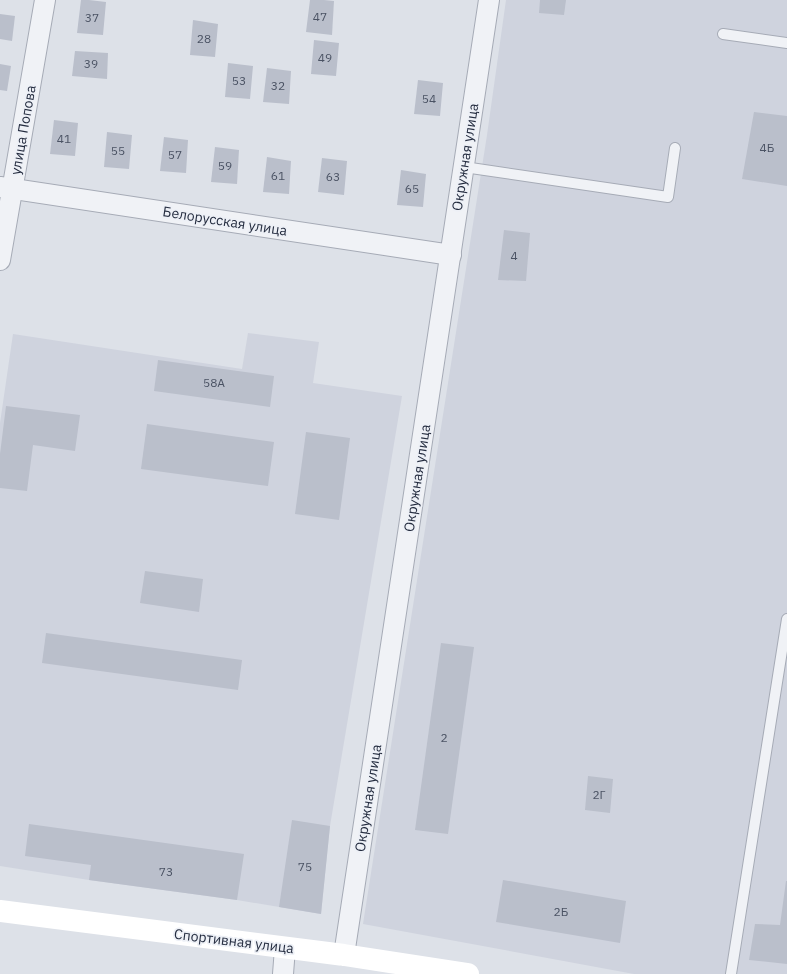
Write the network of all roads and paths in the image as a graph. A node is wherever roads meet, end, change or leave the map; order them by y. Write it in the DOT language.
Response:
graph roads {
  1 [pos="45,0"];
  2 [pos="489,0"];
  3 [pos="723,34"];
  4 [pos="787,43"];
  5 [pos="675,148"];
  6 [pos="464,167"];
  7 [pos="6,188"];
  8 [pos="451,255"];
  9 [pos="0,260"];
  10 [pos="787,619"];
  11 [pos="0,911"];
  12 [pos="285,948"];
  13 [pos="344,955"];
  14 [pos="283,974"];
  15 [pos="468,974"];
  16 [pos="731,974"];
  1 -- 7 [label="street, улица Попова"];
  2 -- 6 [label="street, Окружная улица"];
  3 -- 4 [label="lane"];
  5 -- 6 [label="lane"];
  6 -- 8 [label="street, Окружная улица"];
  7 -- 8 [label="street, Белорусская улица"];
  7 -- 9 [label="street, улица Попова"];
  8 -- 13 [label="street, Окружная улица"];
  10 -- 16 [label="lane"];
  11 -- 12 [label="street, Спортивная улица"];
  12 -- 13 [label="street, Спортивная улица"];
  12 -- 14 [label="street"];
  13 -- 15 [label="street, Спортивная улица"];
}
